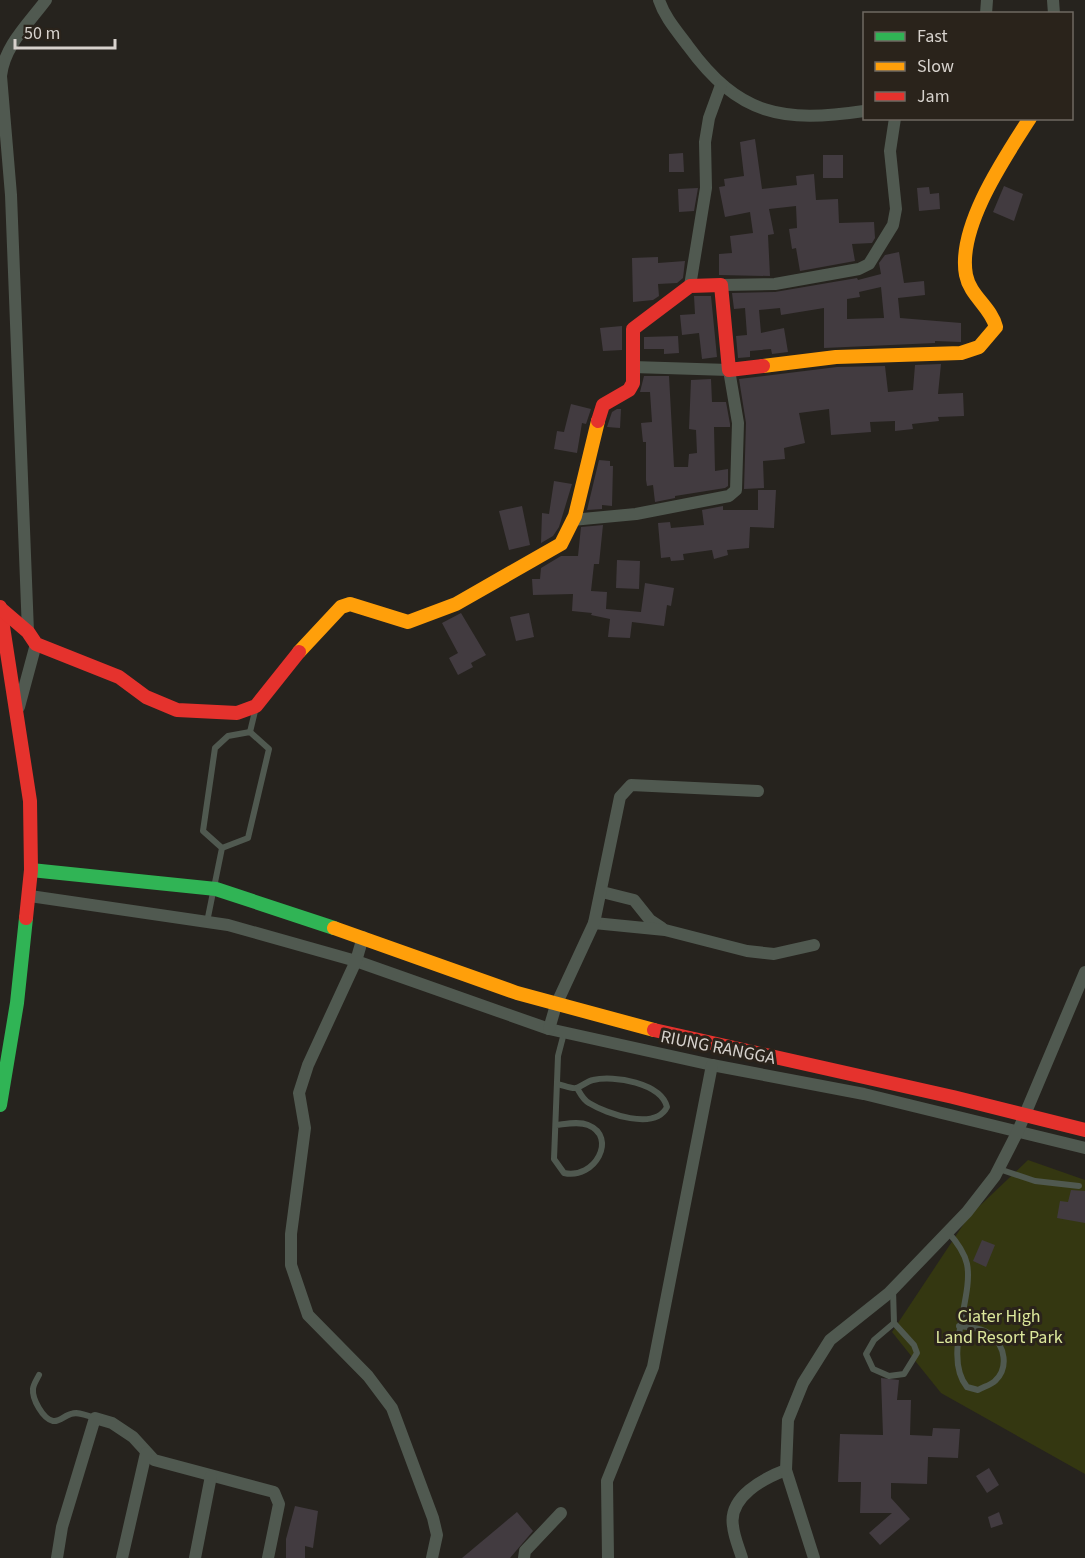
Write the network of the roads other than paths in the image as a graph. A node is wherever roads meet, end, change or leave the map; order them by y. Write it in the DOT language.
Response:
graph roads {
  1 [pos="46,0"];
  2 [pos="659,0"];
  3 [pos="721,85"];
  4 [pos="863,111"];
  5 [pos="895,120"];
  6 [pos="1029,120"];
  7 [pos="721,285"];
  8 [pos="690,286"];
  9 [pos="633,366"];
  10 [pos="729,370"];
  11 [pos="572,520"];
  12 [pos="0,607"];
  13 [pos="32,638"];
  14 [pos="256,706"];
  15 [pos="17,715"];
  16 [pos="250,732"];
  17 [pos="758,791"];
  18 [pos="222,848"];
  19 [pos="31,870"];
  20 [pos="216,889"];
  21 [pos="602,892"];
  22 [pos="30,897"];
  23 [pos="207,922"];
  24 [pos="594,923"];
  25 [pos="665,930"];
  26 [pos="363,938"];
  27 [pos="814,945"];
  28 [pos="356,962"];
  29 [pos="1085,972"];
  30 [pos="556,1005"];
  31 [pos="549,1029"];
  32 [pos="564,1033"];
  33 [pos="712,1065"];
  34 [pos="557,1084"];
  35 [pos="577,1088"];
  36 [pos="0,1105"];
  37 [pos="1024,1113"];
  38 [pos="556,1125"];
  39 [pos="1085,1130"];
  40 [pos="1018,1131"];
  41 [pos="1085,1149"];
  42 [pos="999,1168"];
  43 [pos="1079,1186"];
  44 [pos="948,1232"];
  45 [pos="893,1289"];
  46 [pos="894,1323"];
  47 [pos="959,1326"];
  48 [pos="39,1375"];
  49 [pos="95,1418"];
  50 [pos="146,1453"];
  51 [pos="786,1470"];
  52 [pos="211,1476"];
  53 [pos="561,1514"];
  54 [pos="57,1558"];
  55 [pos="122,1558"];
  56 [pos="195,1558"];
  57 [pos="268,1558"];
  58 [pos="432,1558"];
  59 [pos="524,1558"];
  60 [pos="608,1558"];
  61 [pos="742,1558"];
  62 [pos="814,1558"];
  1 -- 13 [label="street"];
  2 -- 3 [label="street"];
  3 -- 4 [label="street"];
  3 -- 8 [label="street"];
  5 -- 7 [label="street"];
  6 -- 10 [label="street"];
  7 -- 8 [label="street"];
  7 -- 10 [label="street"];
  8 -- 9 [label="street"];
  9 -- 10 [label="street"];
  9 -- 11 [label="street"];
  10 -- 11 [label="street"];
  11 -- 14 [label="street"];
  12 -- 13 [label="street"];
  12 -- 15 [label="street"];
  13 -- 14 [label="street"];
  13 -- 15 [label="street"];
  14 -- 16 [label="lane"];
  15 -- 19 [label="street"];
  16 -- 18 [label="lane"];
  16 -- 18 [label="lane"];
  17 -- 21 [label="street"];
  18 -- 20 [label="lane"];
  19 -- 20 [label="street"];
  19 -- 22 [label="street"];
  20 -- 23 [label="lane"];
  20 -- 26 [label="street"];
  21 -- 24 [label="street"];
  21 -- 25 [label="street"];
  22 -- 23 [label="street, RIUNG RANGGA"];
  22 -- 36 [label="street"];
  23 -- 28 [label="street, RIUNG RANGGA"];
  24 -- 25 [label="street"];
  24 -- 30 [label="street"];
  25 -- 27 [label="street"];
  26 -- 28 [label="street"];
  26 -- 30 [label="street"];
  28 -- 31 [label="street, RIUNG RANGGA"];
  28 -- 58 [label="street"];
  29 -- 37 [label="street"];
  30 -- 31 [label="street"];
  30 -- 37 [label="street"];
  31 -- 32 [label="street, RIUNG RANGGA"];
  32 -- 33 [label="street, RIUNG RANGGA"];
  32 -- 34 [label="lane"];
  33 -- 40 [label="street, RIUNG RANGGA"];
  33 -- 60 [label="street"];
  34 -- 35 [label="lane"];
  34 -- 38 [label="lane"];
  35 -- 35 [label="lane"];
  37 -- 39 [label="street"];
  37 -- 40 [label="street"];
  38 -- 38 [label="lane"];
  40 -- 41 [label="street, RIUNG RANGGA"];
  40 -- 42 [label="street"];
  42 -- 43 [label="lane"];
  42 -- 44 [label="street"];
  44 -- 45 [label="street"];
  44 -- 47 [label="lane"];
  45 -- 46 [label="lane"];
  45 -- 51 [label="street"];
  46 -- 46 [label="lane"];
  47 -- 47 [label="lane"];
  48 -- 49 [label="lane"];
  49 -- 50 [label="street"];
  49 -- 54 [label="street"];
  50 -- 52 [label="street"];
  50 -- 55 [label="street"];
  51 -- 61 [label="street"];
  51 -- 62 [label="street"];
  52 -- 56 [label="street"];
  52 -- 57 [label="street"];
  53 -- 59 [label="street"];
}
